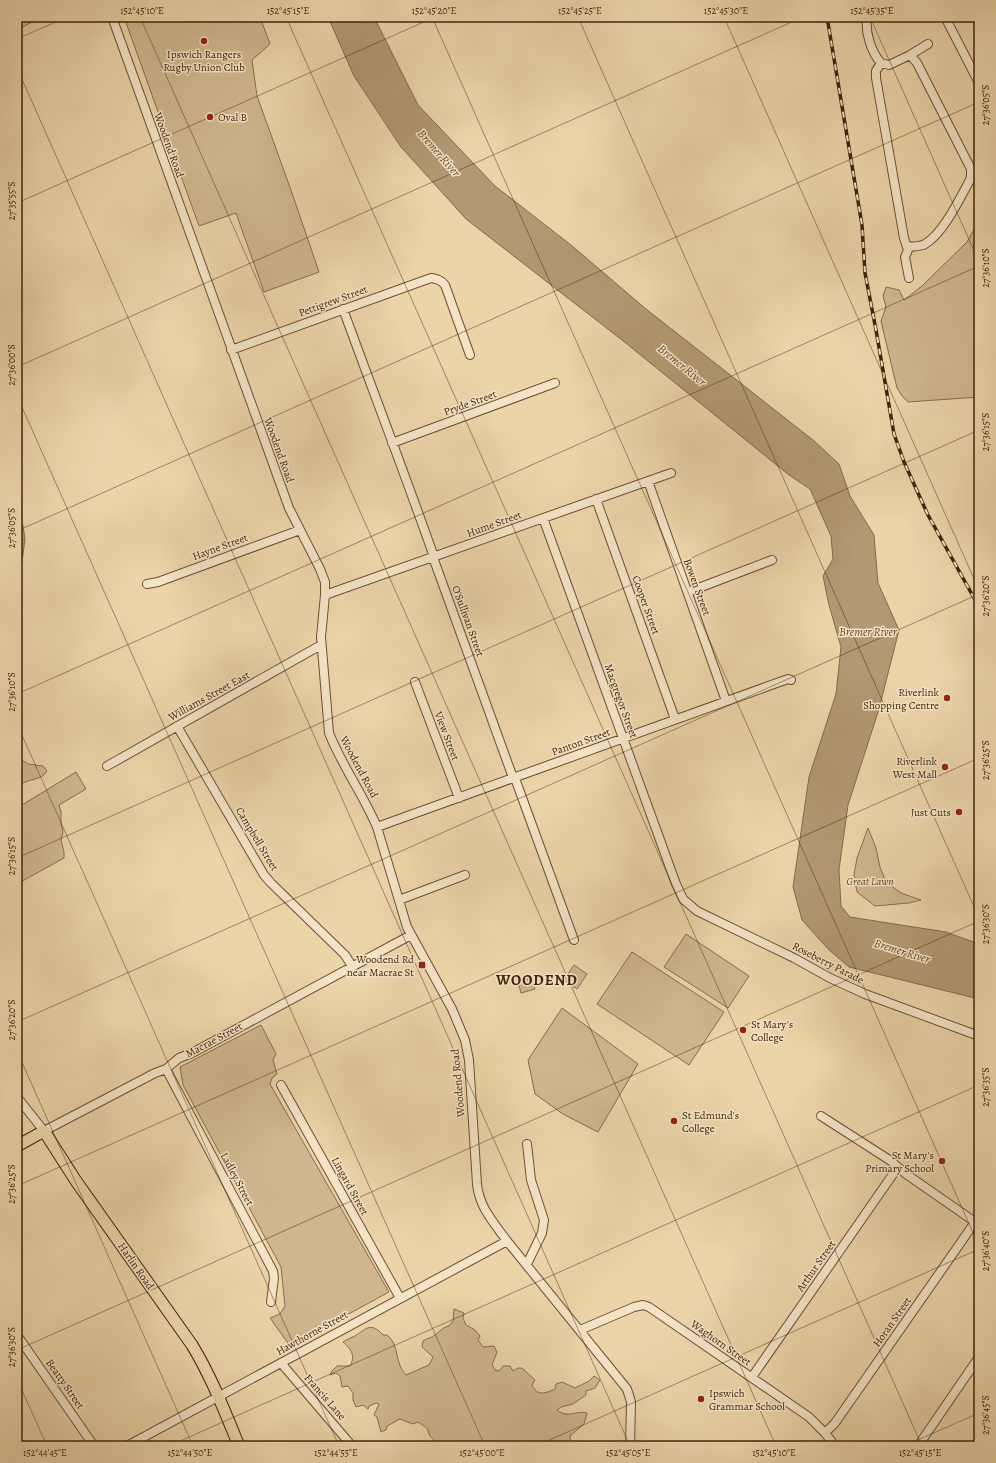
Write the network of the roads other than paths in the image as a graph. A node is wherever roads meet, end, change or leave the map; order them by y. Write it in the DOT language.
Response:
graph roads {
  1 [pos="112,17"];
  2 [pos="867,17"];
  3 [pos="945,17"];
  4 [pos="928,44"];
  5 [pos="910,55"];
  6 [pos="881,63"];
  7 [pos="979,83"];
  8 [pos="907,247"];
  9 [pos="909,278"];
  10 [pos="343,309"];
  11 [pos="231,350"];
  12 [pos="470,355"];
  13 [pos="555,383"];
  14 [pos="392,443"];
  15 [pos="670,473"];
  16 [pos="648,481"];
  17 [pos="596,499"];
  18 [pos="543,518"];
  19 [pos="300,530"];
  20 [pos="433,557"];
  21 [pos="772,560"];
  22 [pos="147,584"];
  23 [pos="688,592"];
  24 [pos="326,595"];
  25 [pos="321,645"];
  26 [pos="791,680"];
  27 [pos="416,682"];
  28 [pos="726,701"];
  29 [pos="675,719"];
  30 [pos="177,726"];
  31 [pos="623,738"];
  32 [pos="107,766"];
  33 [pos="514,778"];
  34 [pos="459,798"];
  35 [pos="377,827"];
  36 [pos="465,875"];
  37 [pos="679,891"];
  38 [pos="399,900"];
  39 [pos="411,935"];
  40 [pos="574,940"];
  41 [pos="352,966"];
  42 [pos="979,1036"];
  43 [pos="166,1068"];
  44 [pos="281,1085"];
  45 [pos="17,1097"];
  46 [pos="821,1116"];
  47 [pos="44,1131"];
  48 [pos="527,1144"];
  49 [pos="19,1145"];
  50 [pos="898,1167"];
  51 [pos="76,1181"];
  52 [pos="977,1223"];
  53 [pos="507,1241"];
  54 [pos="527,1264"];
  55 [pos="400,1298"];
  56 [pos="271,1302"];
  57 [pos="580,1330"];
  58 [pos="17,1335"];
  59 [pos="979,1357"];
  60 [pos="280,1363"];
  61 [pos="752,1377"];
  62 [pos="218,1397"];
  63 [pos="825,1433"];
  64 [pos="94,1446"];
  65 [pos="127,1446"];
  66 [pos="239,1446"];
  67 [pos="352,1446"];
  68 [pos="630,1446"];
  69 [pos="835,1446"];
  70 [pos="918,1446"];
  1 -- 11 [label="street, Woodend Road"];
  2 -- 6 [label="street"];
  3 -- 7 [label="street"];
  4 -- 5 [label="street"];
  5 -- 6 [label="street"];
  5 -- 8 [label="street"];
  6 -- 8 [label="street"];
  8 -- 9 [label="street"];
  10 -- 11 [label="street, Pettigrew Street"];
  10 -- 12 [label="street, Pettigrew Street"];
  10 -- 14 [label="street, O'Sullivan Street"];
  11 -- 19 [label="street, Woodend Road"];
  13 -- 14 [label="street, Pryde Street"];
  14 -- 20 [label="street, O'Sullivan Street"];
  15 -- 16 [label="street, Hume Street"];
  16 -- 17 [label="street, Hume Street"];
  16 -- 23 [label="street, Bowen Street"];
  17 -- 18 [label="street, Hume Street"];
  17 -- 29 [label="street, Cooper Street"];
  18 -- 20 [label="street, Hume Street"];
  18 -- 31 [label="street, Macgregor Street"];
  19 -- 22 [label="street, Hayne Street"];
  19 -- 24 [label="street, Woodend Road"];
  20 -- 24 [label="street, Hume Street"];
  20 -- 33 [label="street, O'Sullivan Street"];
  21 -- 23 [label="street"];
  23 -- 28 [label="street, Bowen Street"];
  24 -- 25 [label="street, Woodend Road"];
  25 -- 30 [label="street, Williams Street East"];
  25 -- 35 [label="street, Woodend Road"];
  26 -- 28 [label="street, Panton Street"];
  27 -- 34 [label="street, View Street"];
  28 -- 29 [label="street, Panton Street"];
  29 -- 31 [label="street, Panton Street"];
  30 -- 32 [label="street, Williams Street East"];
  30 -- 41 [label="street, Campbell Street"];
  31 -- 33 [label="street, Panton Street"];
  31 -- 37 [label="street, Macgregor Street"];
  33 -- 34 [label="street, Panton Street"];
  33 -- 40 [label="street, O'Sullivan Street"];
  34 -- 35 [label="street, Panton Street"];
  35 -- 38 [label="street, Woodend Road"];
  36 -- 38 [label="street"];
  37 -- 42 [label="street, Roseberry Parade"];
  38 -- 39 [label="street, Woodend Road"];
  39 -- 41 [label="street, Macrae Street"];
  39 -- 53 [label="street, Woodend Road"];
  41 -- 43 [label="street, Macrae Street"];
  43 -- 47 [label="street, Macrae Street"];
  43 -- 56 [label="street, Ladley Street"];
  44 -- 55 [label="street, Lingard Street"];
  45 -- 47 [label="street, Harlin Road"];
  46 -- 50 [label="street"];
  47 -- 49 [label="main road, Macrae Street"];
  47 -- 51 [label="main road, Harlin Road"];
  48 -- 54 [label="street"];
  49 -- 51 [label="main road"];
  50 -- 52 [label="street"];
  50 -- 61 [label="street, Arthur Street"];
  51 -- 62 [label="main road, Harlin Road"];
  52 -- 63 [label="street, Horan Street"];
  53 -- 54 [label="street, Woodend Road"];
  53 -- 55 [label="street, Hawthorne Street"];
  54 -- 57 [label="street, Woodend Road"];
  55 -- 60 [label="street, Hawthorne Street"];
  57 -- 61 [label="street, Waghorn Street"];
  57 -- 68 [label="street, Woodend Road"];
  58 -- 64 [label="street, Beatty Street"];
  59 -- 70 [label="street"];
  60 -- 62 [label="street, Hawthorne Street"];
  60 -- 67 [label="street, Francis Lane"];
  61 -- 63 [label="street, Waghorn Street"];
  62 -- 65 [label="street, Hawthorne Street"];
  62 -- 66 [label="main road, Harlin Road"];
  63 -- 69 [label="street, Waghorn Street"];
}
